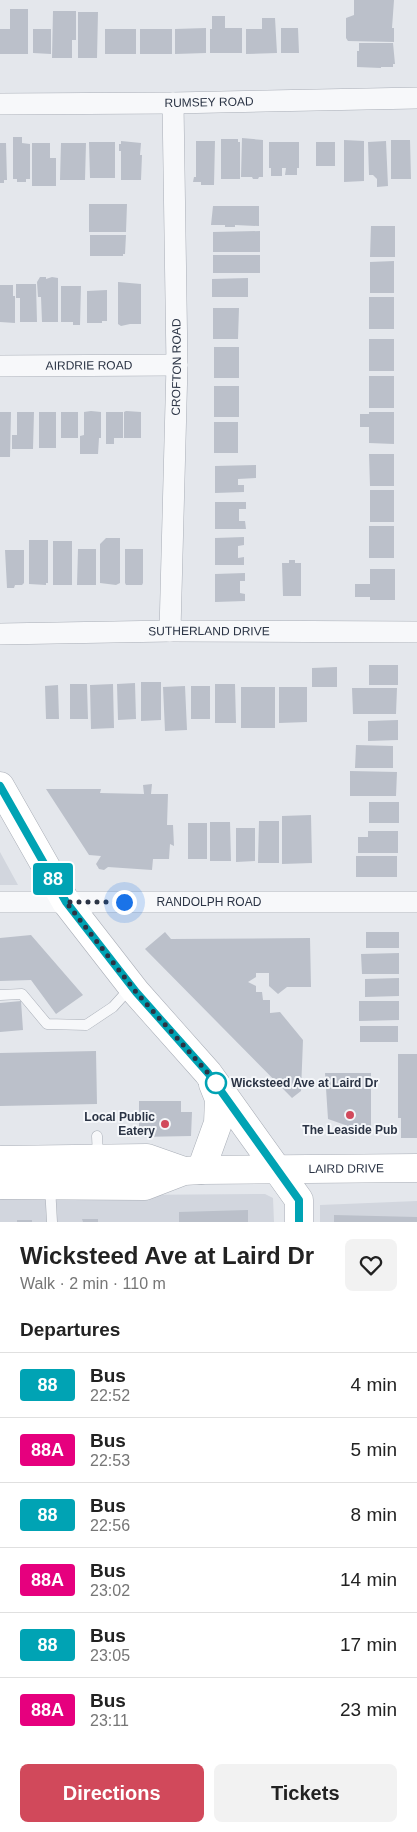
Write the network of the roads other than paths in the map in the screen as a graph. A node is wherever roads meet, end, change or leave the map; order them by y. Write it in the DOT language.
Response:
graph roads {
  1 [pos="417,98"];
  2 [pos="173,103"];
  3 [pos="0,104"];
  4 [pos="176,365"];
  5 [pos="0,366"];
  6 [pos="170,631"];
  7 [pos="417,632"];
  8 [pos="0,634"];
  9 [pos="0,786"];
  10 [pos="0,902"];
  11 [pos="66,902"];
  12 [pos="417,902"];
  13 [pos="131,986"];
  14 [pos="0,995"];
  15 [pos="208,1073"];
  16 [pos="0,1160"];
  17 [pos="98,1165"];
  18 [pos="276,1168"];
  19 [pos="417,1168"];
  20 [pos="193,1171"];
  21 [pos="0,1185"];
  22 [pos="50,1186"];
  23 [pos="52,1222"];
  24 [pos="299,1222"];
  1 -- 2 [label="street, RUMSEY ROAD"];
  2 -- 3 [label="street, RUMSEY ROAD"];
  2 -- 4 [label="street, CROFTON ROAD"];
  4 -- 5 [label="street, AIRDRIE ROAD"];
  4 -- 6 [label="street, CROFTON ROAD"];
  6 -- 7 [label="street, SUTHERLAND DRIVE"];
  6 -- 8 [label="street, SUTHERLAND DRIVE"];
  9 -- 11 [label="main road"];
  10 -- 11 [label="street, RANDOLPH ROAD"];
  11 -- 12 [label="street, RANDOLPH ROAD"];
  11 -- 13 [label="main road"];
  13 -- 14 [label="lane"];
  13 -- 15 [label="main road"];
  15 -- 18 [label="main road"];
  15 -- 20 [label="main road"];
  16 -- 17 [label="main road, LAIRD DRIVE"];
  17 -- 20 [label="main road, LAIRD DRIVE"];
  17 -- 22 [label="main road, LAIRD DRIVE"];
  18 -- 19 [label="main road, LAIRD DRIVE"];
  18 -- 20 [label="main road, LAIRD DRIVE"];
  18 -- 24 [label="main road"];
  21 -- 22 [label="main road, LAIRD DRIVE"];
  22 -- 23 [label="lane"];
}
